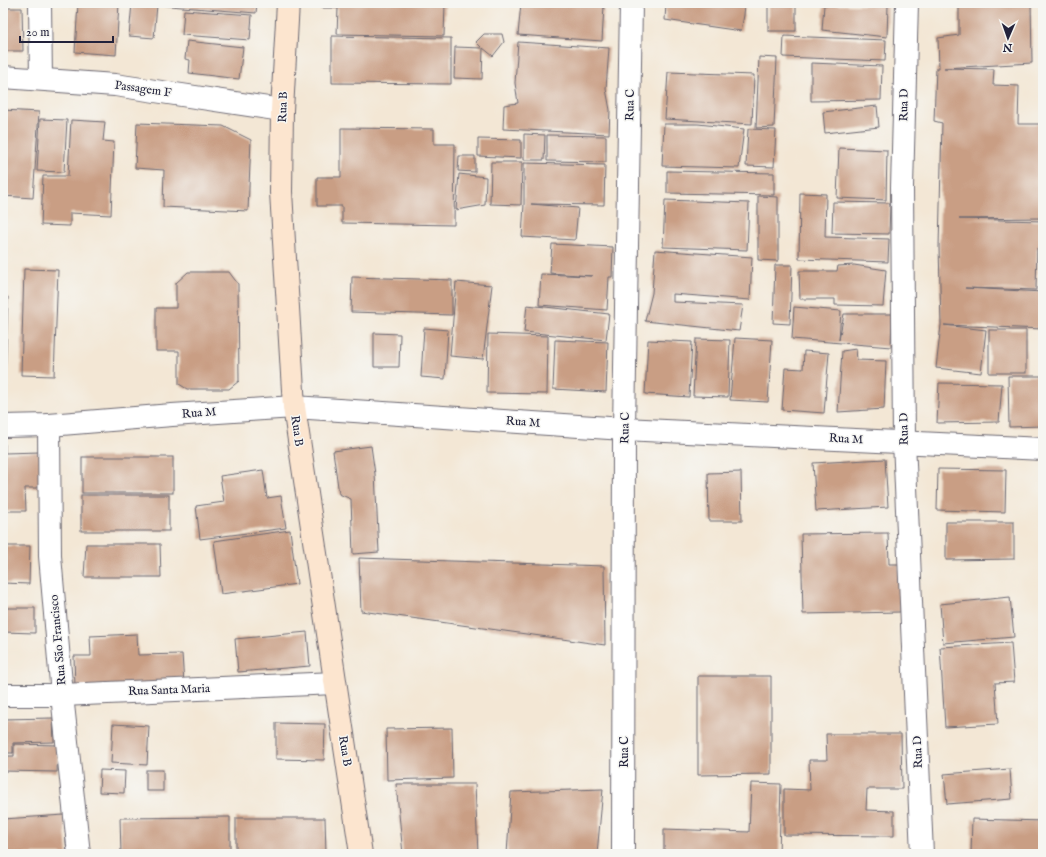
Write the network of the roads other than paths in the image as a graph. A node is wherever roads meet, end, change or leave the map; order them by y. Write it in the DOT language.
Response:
graph roads {
  1 [pos="40,3"];
  2 [pos="288,3"];
  3 [pos="631,3"];
  4 [pos="907,3"];
  5 [pos="3,76"];
  6 [pos="41,79"];
  7 [pos="282,110"];
  8 [pos="294,407"];
  9 [pos="49,425"];
  10 [pos="3,426"];
  11 [pos="624,429"];
  12 [pos="904,441"];
  13 [pos="1043,449"];
  14 [pos="335,683"];
  15 [pos="3,695"];
  16 [pos="62,695"];
  17 [pos="79,854"];
  18 [pos="361,854"];
  19 [pos="623,854"];
  20 [pos="922,854"];
  1 -- 6 [label="street"];
  2 -- 7 [label="street, Rua B"];
  3 -- 11 [label="street, Rua C"];
  4 -- 12 [label="street, Rua D"];
  5 -- 6 [label="street, Passagem F"];
  6 -- 7 [label="street, Passagem F"];
  7 -- 8 [label="street, Rua B"];
  8 -- 9 [label="street, Rua M"];
  8 -- 11 [label="street, Rua M"];
  8 -- 14 [label="street, Rua B"];
  9 -- 10 [label="street, Rua M"];
  9 -- 16 [label="street, Rua São Francisco"];
  11 -- 12 [label="street, Rua M"];
  11 -- 19 [label="street, Rua C"];
  12 -- 13 [label="street, Rua M"];
  12 -- 20 [label="street, Rua D"];
  14 -- 16 [label="street, Rua Santa Maria"];
  14 -- 18 [label="street, Rua B"];
  15 -- 16 [label="street, Rua Santa Maria"];
  16 -- 17 [label="street, Rua São Francisco"];
}
